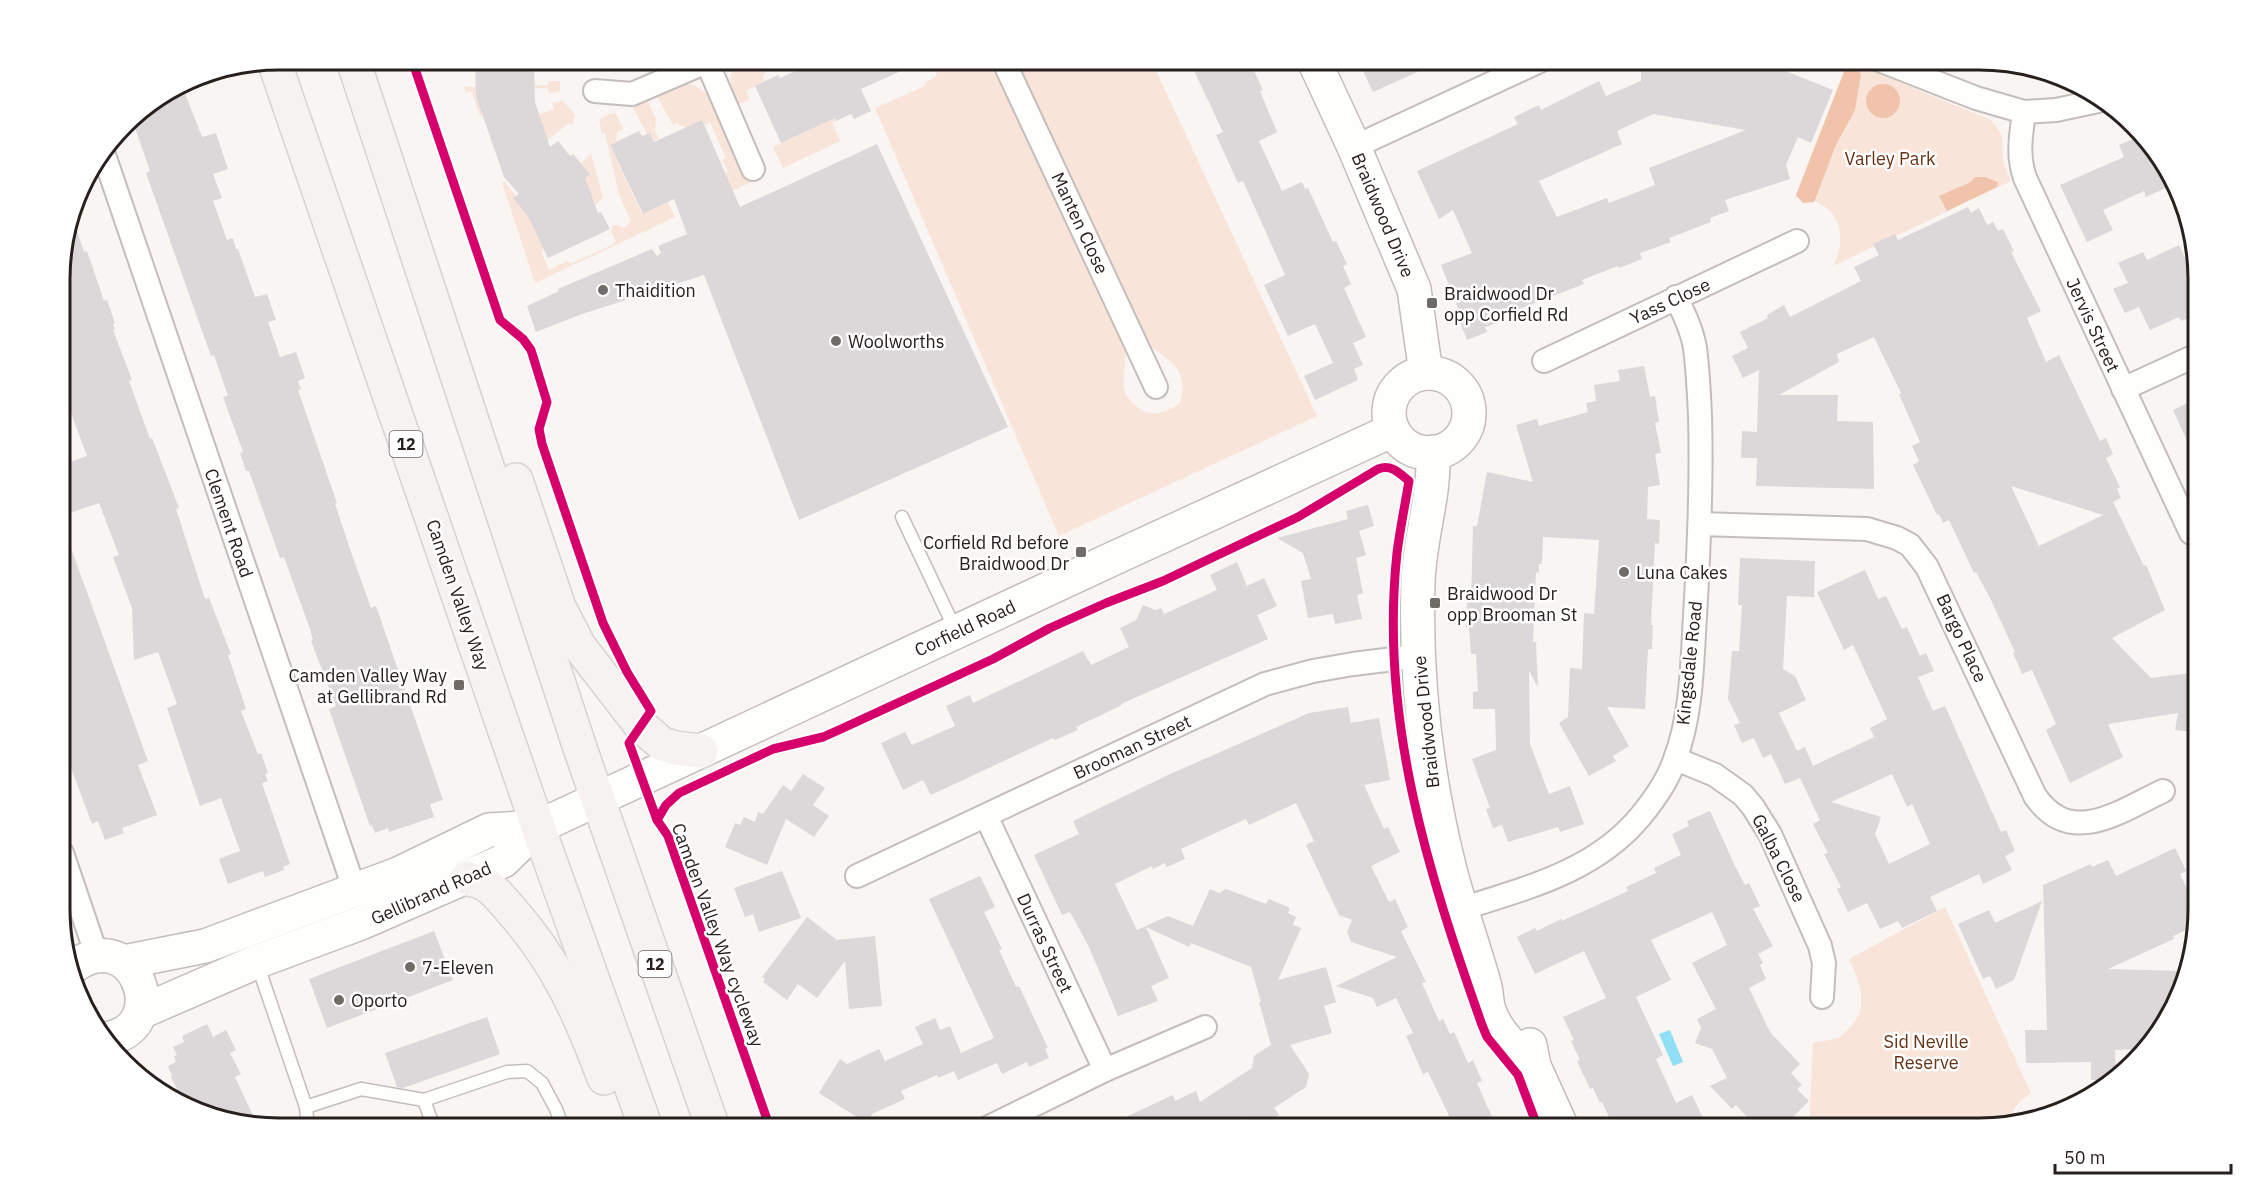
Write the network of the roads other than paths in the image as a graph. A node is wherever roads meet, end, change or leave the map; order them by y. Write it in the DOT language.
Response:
graph roads {
  1 [pos="1317,70"];
  2 [pos="1520,70"];
  3 [pos="1905,70"];
  4 [pos="277,71"];
  5 [pos="357,71"];
  6 [pos="686,71"];
  7 [pos="713,71"];
  8 [pos="1008,71"];
  9 [pos="596,90"];
  10 [pos="2091,103"];
  11 [pos="2024,112"];
  12 [pos="380,138"];
  13 [pos="1354,147"];
  14 [pos="107,163"];
  15 [pos="753,169"];
  16 [pos="1797,241"];
  17 [pos="1676,297"];
  18 [pos="2188,360"];
  19 [pos="1544,361"];
  20 [pos="1426,373"];
  21 [pos="1156,387"];
  22 [pos="2124,389"];
  23 [pos="1393,430"];
  24 [pos="1433,452"];
  25 [pos="902,517"];
  26 [pos="1700,524"];
  27 [pos="2188,526"];
  28 [pos="957,632"];
  29 [pos="1418,656"];
  30 [pos="701,751"];
  31 [pos="1676,759"];
  32 [pos="2163,791"];
  33 [pos="598,799"];
  34 [pos="986,816"];
  35 [pos="538,827"];
  36 [pos="857,876"];
  37 [pos="70,877"];
  38 [pos="467,878"];
  39 [pos="355,891"];
  40 [pos="1461,909"];
  41 [pos="98,962"];
  42 [pos="256,962"];
  43 [pos="1822,997"];
  44 [pos="141,1012"];
  45 [pos="1205,1028"];
  46 [pos="117,1039"];
  47 [pos="1105,1070"];
  48 [pos="424,1100"];
  49 [pos="306,1107"];
  50 [pos="1557,1117"];
  51 [pos="307,1118"];
  52 [pos="430,1118"];
  53 [pos="559,1118"];
  54 [pos="618,1118"];
  55 [pos="642,1118"];
  56 [pos="709,1118"];
  57 [pos="1008,1118"];
  1 -- 13 [label="street, Braidwood Drive"];
  2 -- 13 [label="street"];
  3 -- 11 [label="street"];
  4 -- 35 [label="main road, Camden Valley Way / 12"];
  5 -- 12 [label="main road, 12"];
  6 -- 9 [label="street"];
  7 -- 15 [label="street"];
  8 -- 21 [label="street, Manten Close"];
  10 -- 11 [label="street"];
  11 -- 22 [label="street, Jervis Street"];
  12 -- 30 [label="main road"];
  12 -- 33 [label="main road, 12"];
  13 -- 20 [label="street, Braidwood Drive"];
  14 -- 39 [label="street, Clement Road"];
  16 -- 17 [label="street, Yass Close"];
  17 -- 19 [label="street, Yass Close"];
  17 -- 26 [label="street, Kingsdale Road"];
  18 -- 22 [label="street"];
  20 -- 23 [label="street"];
  20 -- 24 [label="street"];
  22 -- 27 [label="street, Jervis Street"];
  23 -- 24 [label="street"];
  23 -- 28 [label="street, Corfield Road"];
  24 -- 29 [label="street, Braidwood Drive"];
  25 -- 28 [label="lane"];
  26 -- 31 [label="street, Kingsdale Road"];
  26 -- 32 [label="street, Bargo Place"];
  28 -- 30 [label="street, Corfield Road"];
  29 -- 34 [label="street, Brooman Street"];
  29 -- 40 [label="street, Braidwood Drive"];
  30 -- 33 [label="street, Corfield Road"];
  31 -- 40 [label="street, Kingsdale Road"];
  31 -- 43 [label="street, Galba Close"];
  33 -- 35 [label="street, Corfield Road"];
  33 -- 56 [label="main road, 12"];
  34 -- 36 [label="street, Brooman Street"];
  34 -- 47 [label="street, Durras Street"];
  35 -- 38 [label="street, Gellibrand Road"];
  35 -- 39 [label="street, Gellibrand Road"];
  35 -- 55 [label="main road, Camden Valley Way / 12"];
  37 -- 41 [label="street"];
  38 -- 42 [label="street, Gellibrand Road"];
  38 -- 54 [label="main road"];
  39 -- 41 [label="street, Gellibrand Road"];
  40 -- 50 [label="street, Braidwood Drive"];
  41 -- 44 [label="street"];
  42 -- 44 [label="street, Gellibrand Road"];
  42 -- 49 [label="lane"];
  44 -- 46 [label="street"];
  45 -- 47 [label="street"];
  47 -- 57 [label="street"];
  48 -- 49 [label="lane"];
  48 -- 52 [label="lane"];
  48 -- 53 [label="lane"];
  49 -- 51 [label="lane"];
}
